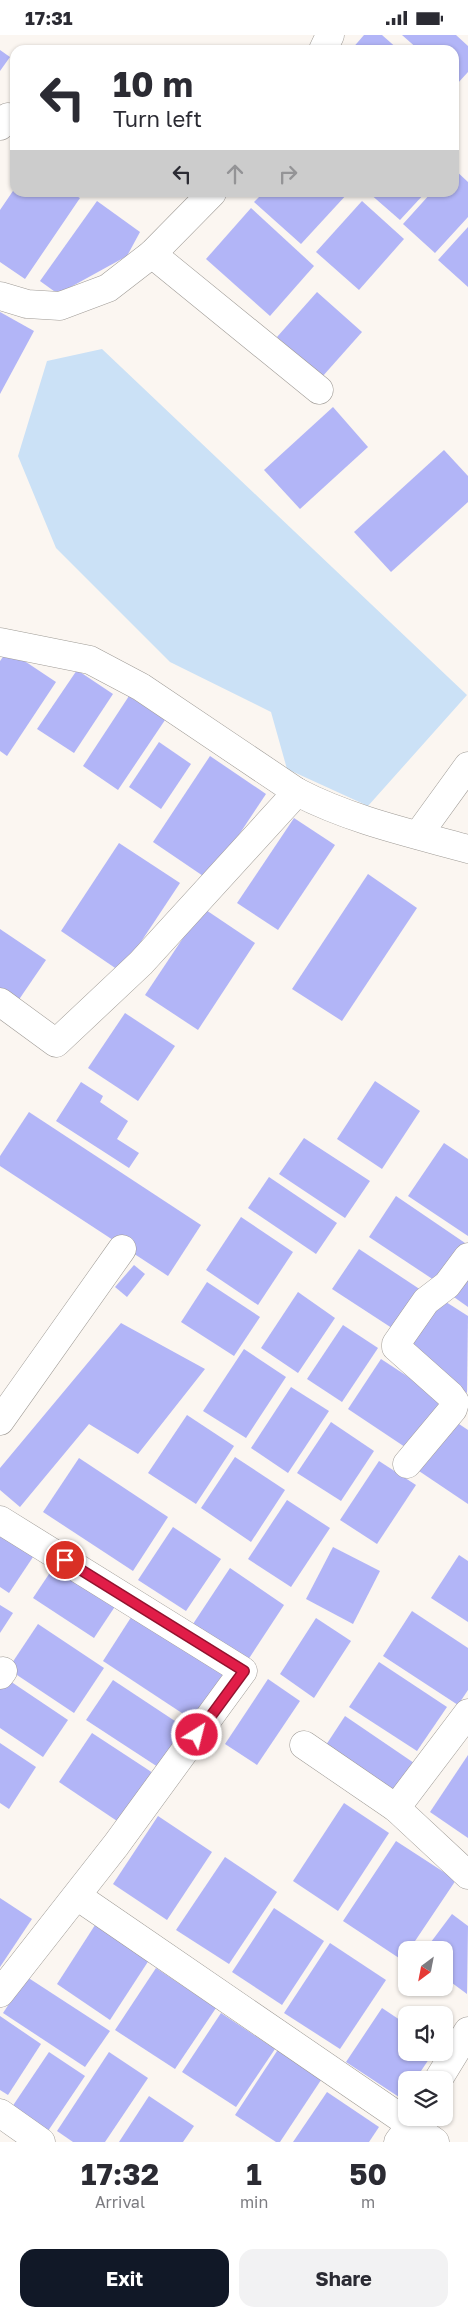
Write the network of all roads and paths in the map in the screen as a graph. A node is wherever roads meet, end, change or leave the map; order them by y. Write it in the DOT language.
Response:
graph roads {
  1 [pos="208,197"];
  2 [pos="152,254"];
  3 [pos="0,296"];
  4 [pos="319,390"];
  5 [pos="0,642"];
  6 [pos="468,766"];
  7 [pos="297,792"];
  8 [pos="418,835"];
  9 [pos="468,849"];
  10 [pos="0,1002"];
  11 [pos="122,1249"];
  12 [pos="468,1257"];
  13 [pos="0,1421"];
  14 [pos="407,1464"];
  15 [pos="0,1520"];
  16 [pos="468,1713"];
  17 [pos="304,1745"];
  18 [pos="396,1808"];
  19 [pos="468,1875"];
  20 [pos="77,1896"];
  21 [pos="0,1993"];
  22 [pos="468,2031"];
  23 [pos="444,2071"];
  24 [pos="0,2113"];
  25 [pos="408,2128"];
  26 [pos="41,2142"];
  27 [pos="435,2142"];
  1 -- 2 [label="street"];
  2 -- 3 [label="street"];
  2 -- 4 [label="street"];
  5 -- 7 [label="street"];
  6 -- 8 [label="street"];
  7 -- 8 [label="street"];
  7 -- 10 [label="street"];
  8 -- 9 [label="street"];
  11 -- 13 [label="street"];
  12 -- 14 [label="street"];
  15 -- 20 [label="street"];
  16 -- 18 [label="street"];
  17 -- 18 [label="street"];
  18 -- 19 [label="street"];
  20 -- 21 [label="street"];
  20 -- 25 [label="street"];
  22 -- 23 [label="street"];
  24 -- 26 [label="street"];
  25 -- 27 [label="street"];
}
